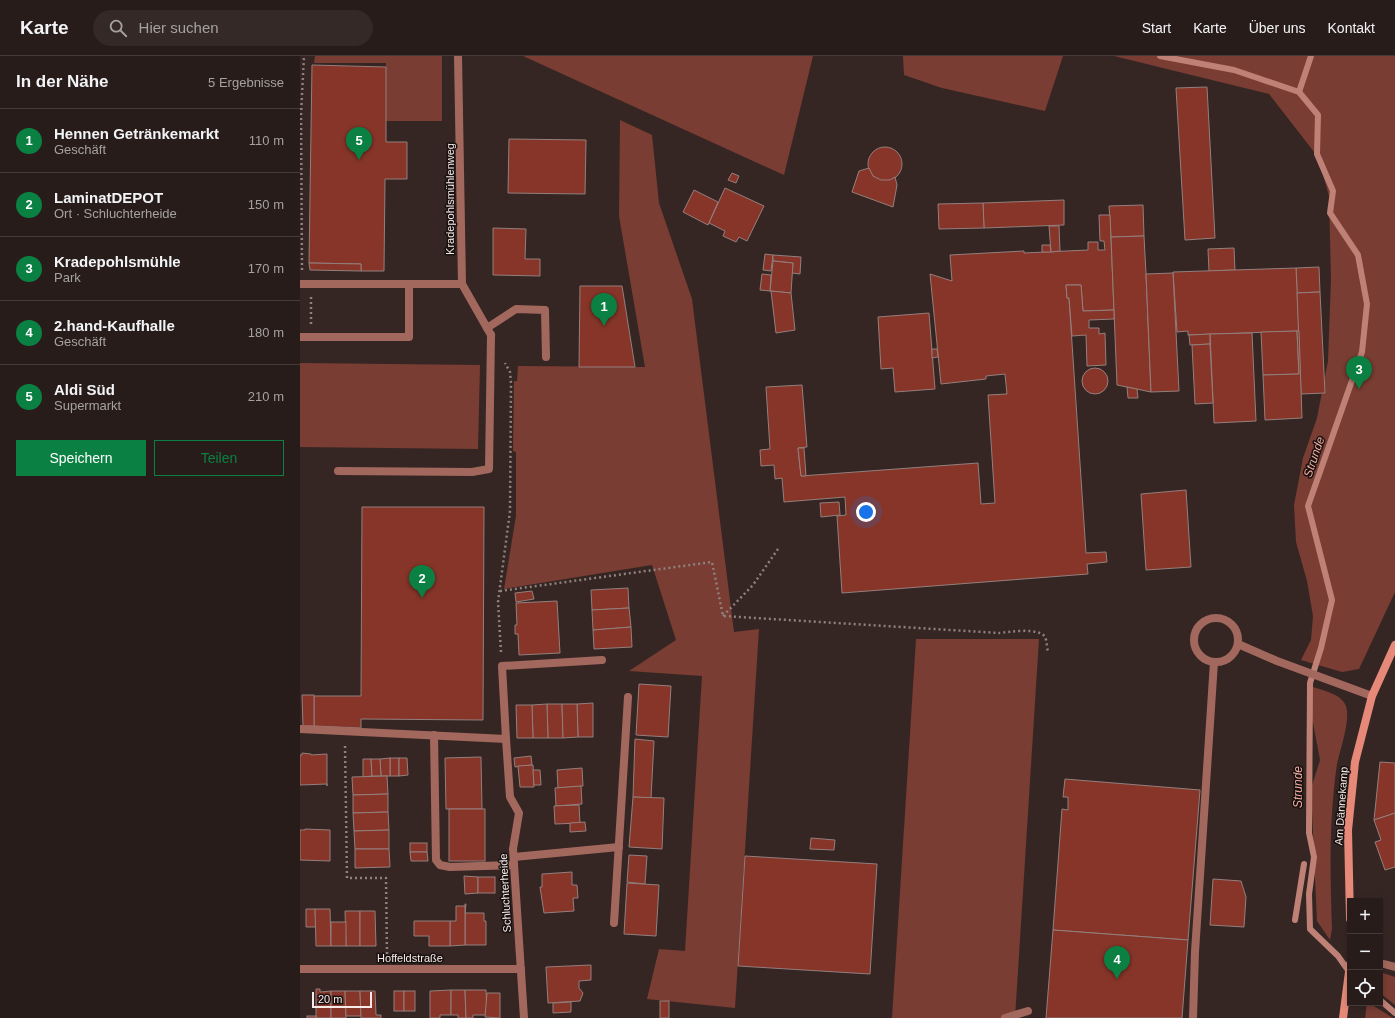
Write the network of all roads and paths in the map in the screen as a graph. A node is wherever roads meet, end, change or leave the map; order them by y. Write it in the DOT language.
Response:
graph roads {
  1 [pos="304,56"];
  2 [pos="458,56"];
  3 [pos="301,284"];
  4 [pos="311,284"];
  5 [pos="409,284"];
  6 [pos="462,284"];
  7 [pos="489,331"];
  8 [pos="300,337"];
  9 [pos="311,337"];
  10 [pos="546,357"];
  11 [pos="504,360"];
  12 [pos="338,471"];
  13 [pos="778,549"];
  14 [pos="500,591"];
  15 [pos="723,616"];
  16 [pos="1238,644"];
  17 [pos="1395,645"];
  18 [pos="1048,653"];
  19 [pos="602,660"];
  20 [pos="1214,662"];
  21 [pos="502,666"];
  22 [pos="1372,696"];
  23 [pos="628,697"];
  24 [pos="300,729"];
  25 [pos="345,731"];
  26 [pos="434,735"];
  27 [pos="506,739"];
  28 [pos="619,847"];
  29 [pos="514,861"];
  30 [pos="1350,898"];
  31 [pos="614,923"];
  32 [pos="1383,964"];
  33 [pos="1395,967"];
  34 [pos="300,969"];
  35 [pos="389,969"];
  36 [pos="521,969"];
  37 [pos="1350,970"];
  38 [pos="1028,1011"];
  39 [pos="524,1018"];
  40 [pos="1005,1018"];
  41 [pos="1193,1018"];
  42 [pos="1343,1018"];
  1 -- 3 [label="path"];
  2 -- 6 [label="street, Kradepohlsmühlenweg"];
  3 -- 4 [label="street"];
  4 -- 5 [label="street"];
  4 -- 9 [label="path"];
  5 -- 6 [label="street"];
  5 -- 9 [label="street"];
  6 -- 7 [label="street, Kradepohlsmühlenweg"];
  7 -- 10 [label="street"];
  7 -- 12 [label="street"];
  8 -- 9 [label="street"];
  11 -- 14 [label="path"];
  13 -- 15 [label="path"];
  14 -- 15 [label="path"];
  14 -- 21 [label="path"];
  15 -- 18 [label="path"];
  16 -- 20 [label="street"];
  16 -- 20 [label="street"];
  16 -- 22 [label="street"];
  17 -- 22 [label="street, Am Dännekamp"];
  19 -- 21 [label="street"];
  20 -- 41 [label="street"];
  21 -- 27 [label="street, Schluchterheide"];
  22 -- 30 [label="street, Am Dännekamp"];
  23 -- 28 [label="street"];
  24 -- 25 [label="street"];
  25 -- 26 [label="street"];
  25 -- 35 [label="path"];
  26 -- 27 [label="street"];
  26 -- 29 [label="street"];
  27 -- 29 [label="street, Schluchterheide"];
  28 -- 29 [label="street"];
  28 -- 31 [label="street"];
  29 -- 36 [label="street, Schluchterheide"];
  32 -- 33 [label="street"];
  34 -- 35 [label="street, Hoffeldstraße"];
  35 -- 36 [label="street, Hoffeldstraße"];
  36 -- 39 [label="street, Schluchterheide"];
  37 -- 42 [label="street"];
  38 -- 40 [label="street"];
}
